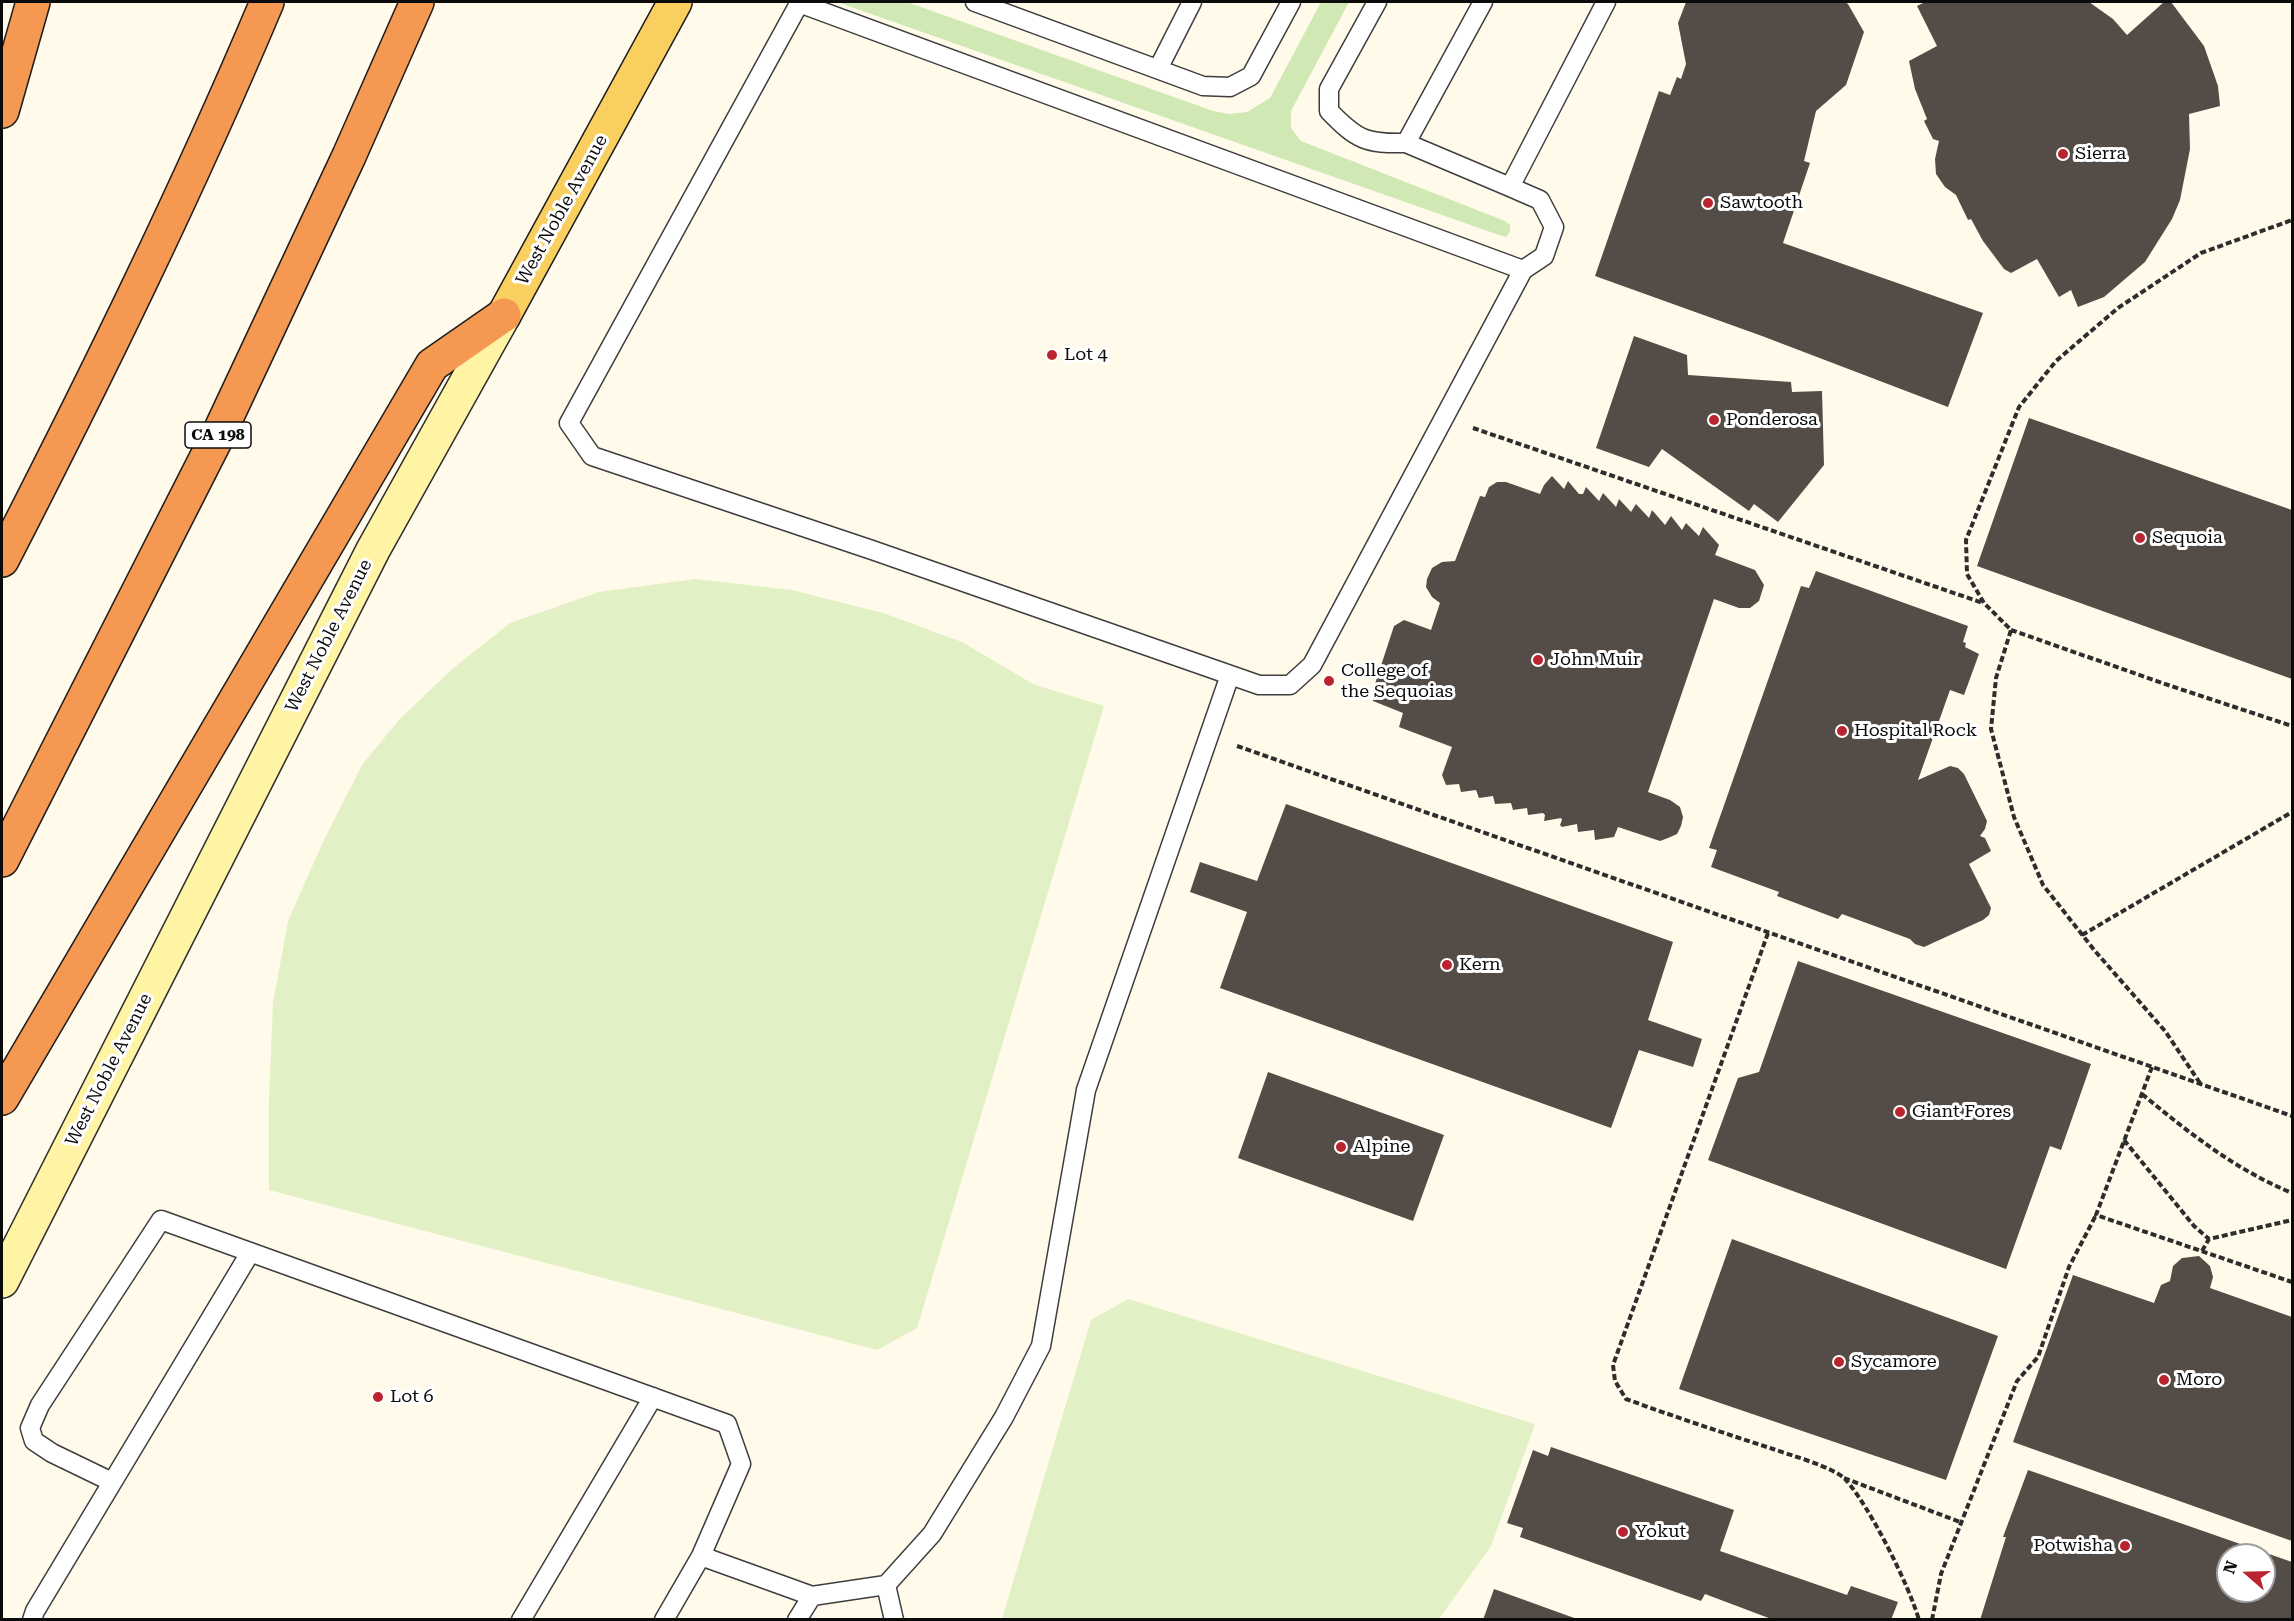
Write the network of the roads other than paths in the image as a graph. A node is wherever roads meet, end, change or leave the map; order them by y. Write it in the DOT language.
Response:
graph roads {
  1 [pos="33,2"];
  2 [pos="267,2"];
  3 [pos="417,2"];
  4 [pos="675,2"];
  5 [pos="799,2"];
  6 [pos="975,2"];
  7 [pos="1192,2"];
  8 [pos="1291,2"];
  9 [pos="1377,2"];
  10 [pos="1483,2"];
  11 [pos="1606,2"];
  12 [pos="1158,69"];
  13 [pos="2,111"];
  14 [pos="1406,143"];
  15 [pos="1510,187"];
  16 [pos="1523,270"];
  17 [pos="504,315"];
  18 [pos="2,560"];
  19 [pos="1230,675"];
  20 [pos="2,860"];
  21 [pos="2,1098"];
  22 [pos="250,1253"];
  23 [pos="2,1281"];
  24 [pos="653,1397"];
  25 [pos="112,1482"];
  26 [pos="701,1556"];
  27 [pos="886,1585"];
  28 [pos="812,1596"];
  29 [pos="32,1620"];
  30 [pos="521,1620"];
  31 [pos="663,1620"];
  32 [pos="797,1620"];
  33 [pos="894,1620"];
  1 -- 13 [label="highway"];
  2 -- 18 [label="highway"];
  3 -- 20 [label="highway, CA 198"];
  4 -- 17 [label="main road, West Noble Avenue"];
  5 -- 16 [label="lane"];
  5 -- 19 [label="lane"];
  6 -- 12 [label="lane"];
  7 -- 12 [label="lane"];
  8 -- 12 [label="lane"];
  9 -- 14 [label="lane"];
  10 -- 14 [label="lane"];
  11 -- 15 [label="lane"];
  14 -- 15 [label="lane"];
  15 -- 16 [label="lane"];
  16 -- 19 [label="lane"];
  17 -- 21 [label="highway"];
  17 -- 23 [label="main road, West Noble Avenue"];
  19 -- 27 [label="lane"];
  22 -- 24 [label="lane"];
  22 -- 25 [label="lane"];
  22 -- 25 [label="lane"];
  24 -- 26 [label="lane"];
  24 -- 30 [label="lane"];
  25 -- 29 [label="lane"];
  26 -- 28 [label="lane"];
  26 -- 31 [label="lane"];
  27 -- 28 [label="lane"];
  27 -- 33 [label="lane"];
  28 -- 32 [label="lane"];
}
